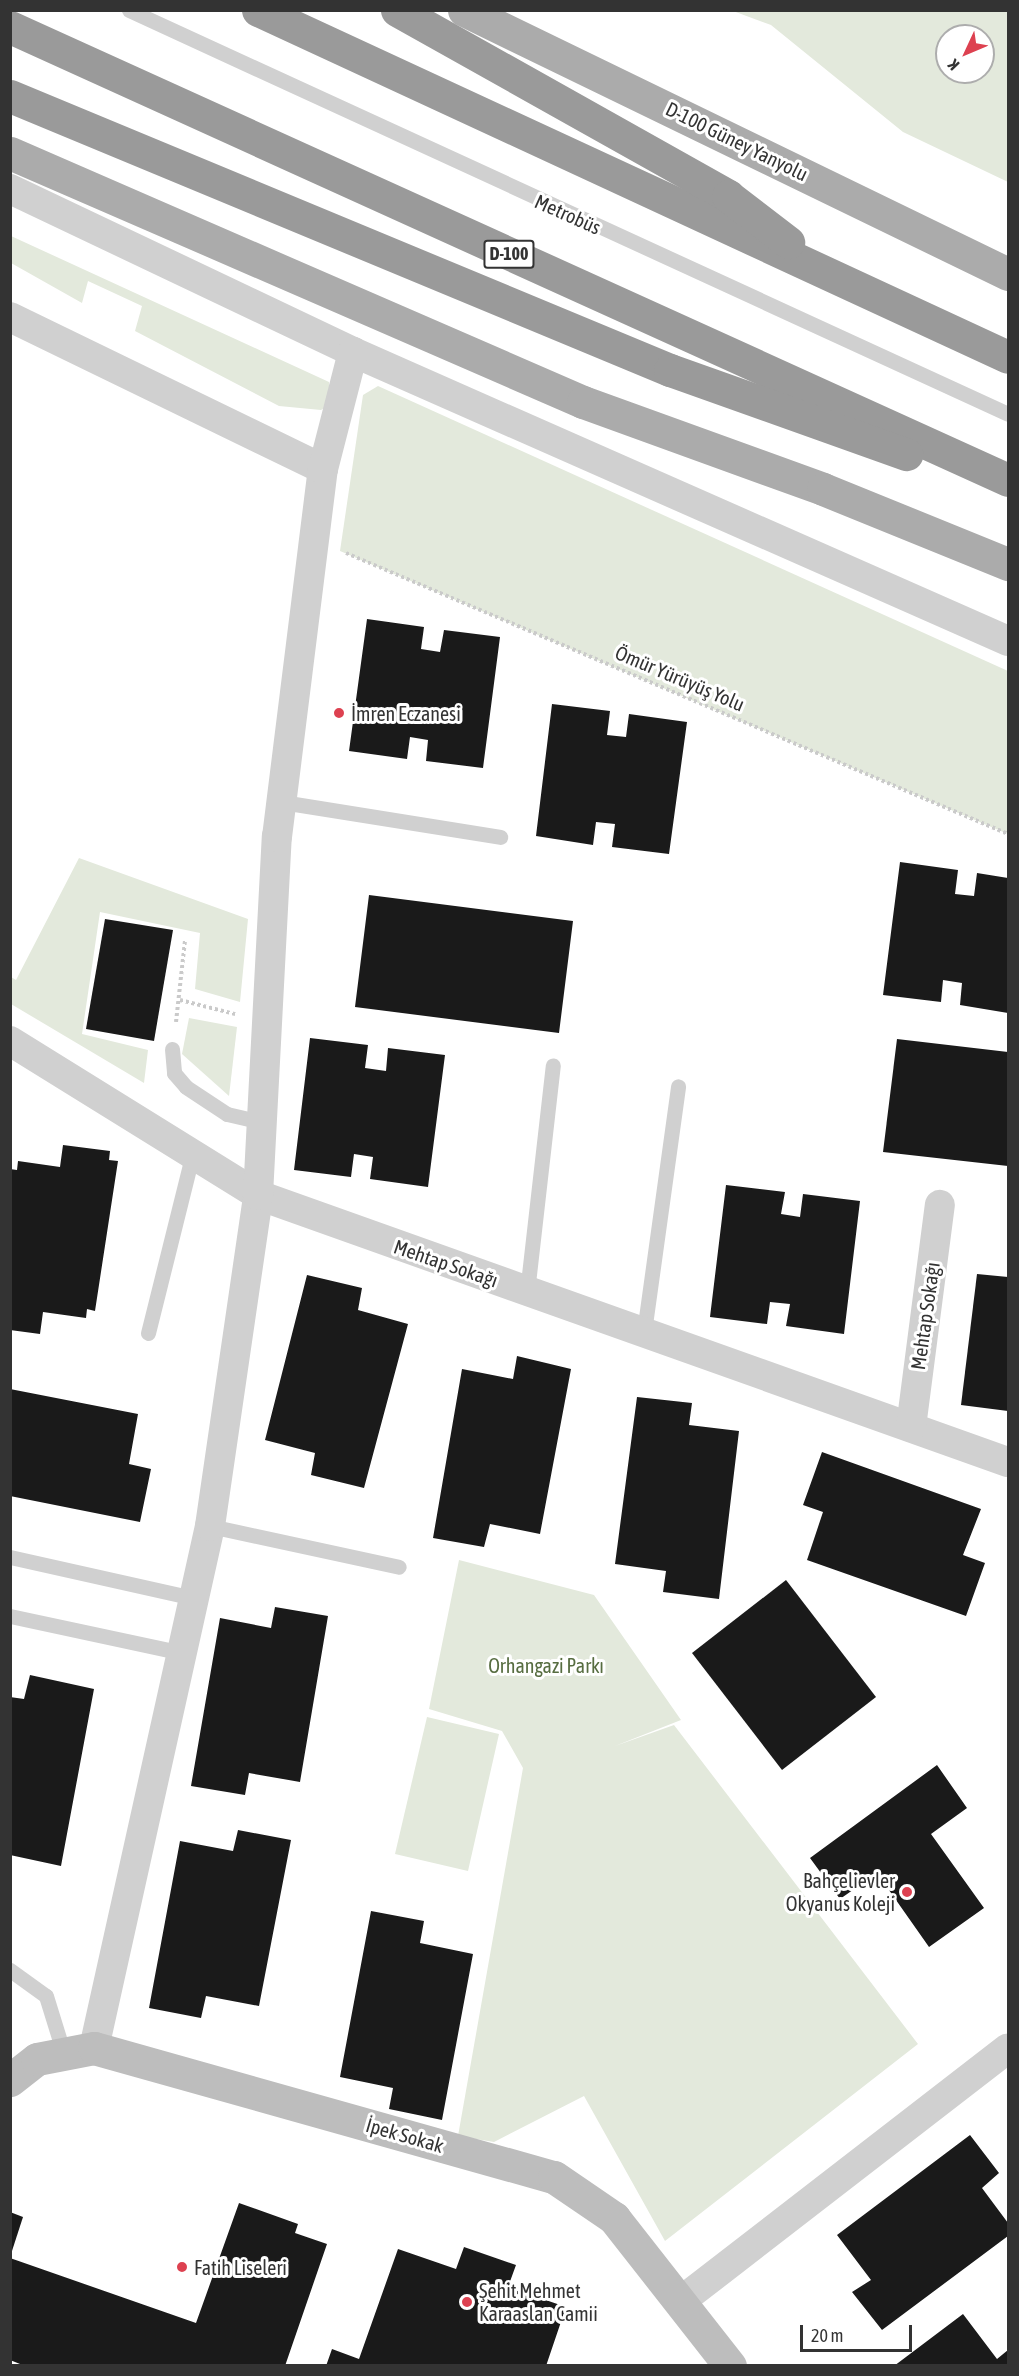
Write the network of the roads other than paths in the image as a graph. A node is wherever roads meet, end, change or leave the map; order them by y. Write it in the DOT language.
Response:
graph roads {
  1 [pos="129,10"];
  2 [pos="258,10"];
  3 [pos="398,10"];
  4 [pos="464,10"];
  5 [pos="10,27"];
  6 [pos="10,96"];
  7 [pos="10,153"];
  8 [pos="10,189"];
  9 [pos="1008,274"];
  10 [pos="840,281"];
  11 [pos="10,317"];
  12 [pos="353,352"];
  13 [pos="1008,357"];
  14 [pos="1008,414"];
  15 [pos="323,469"];
  16 [pos="1008,481"];
  17 [pos="1008,564"];
  18 [pos="1008,641"];
  19 [pos="282,802"];
  20 [pos="501,837"];
  21 [pos="10,1041"];
  22 [pos="172,1049"];
  23 [pos="553,1065"];
  24 [pos="678,1086"];
  25 [pos="262,1122"];
  26 [pos="193,1152"];
  27 [pos="258,1195"];
  28 [pos="940,1205"];
  29 [pos="527,1292"];
  30 [pos="644,1332"];
  31 [pos="148,1333"];
  32 [pos="911,1426"];
  33 [pos="1008,1462"];
  34 [pos="210,1526"];
  35 [pos="10,1557"];
  36 [pos="399,1567"];
  37 [pos="194,1598"];
  38 [pos="10,1616"];
  39 [pos="182,1653"];
  40 [pos="10,1970"];
  41 [pos="1008,2048"];
  42 [pos="79,2051"];
  43 [pos="10,2080"];
  44 [pos="681,2301"];
  45 [pos="730,2366"];
  1 -- 14 [label="lane, Metrobüs"];
  2 -- 10 [label="highway"];
  3 -- 10 [label="highway"];
  4 -- 9 [label="main road, D-100 Güney Yanyolu"];
  5 -- 16 [label="highway, D-100"];
  6 -- 16 [label="highway"];
  7 -- 17 [label="main road"];
  8 -- 12 [label="street"];
  10 -- 13 [label="highway"];
  11 -- 15 [label="street"];
  12 -- 15 [label="street"];
  12 -- 18 [label="street"];
  15 -- 19 [label="street"];
  19 -- 20 [label="lane"];
  19 -- 25 [label="street"];
  21 -- 26 [label="street, Mehtap Sokağı"];
  22 -- 25 [label="lane"];
  23 -- 29 [label="lane"];
  24 -- 30 [label="lane"];
  25 -- 27 [label="street"];
  26 -- 27 [label="street, Mehtap Sokağı"];
  26 -- 31 [label="lane"];
  27 -- 29 [label="street, Mehtap Sokağı"];
  27 -- 34 [label="street"];
  28 -- 32 [label="street, Mehtap Sokağı"];
  29 -- 30 [label="street, Mehtap Sokağı"];
  30 -- 32 [label="street, Mehtap Sokağı"];
  32 -- 33 [label="street, Mehtap Sokağı"];
  34 -- 36 [label="lane"];
  34 -- 37 [label="street"];
  35 -- 37 [label="lane"];
  37 -- 39 [label="street"];
  38 -- 39 [label="lane"];
  39 -- 42 [label="street"];
  40 -- 42 [label="lane"];
  41 -- 44 [label="street"];
  42 -- 43 [label="street, İpek Sokak"];
  42 -- 44 [label="street, İpek Sokak"];
  44 -- 45 [label="street, İpek Sokak"];
}
